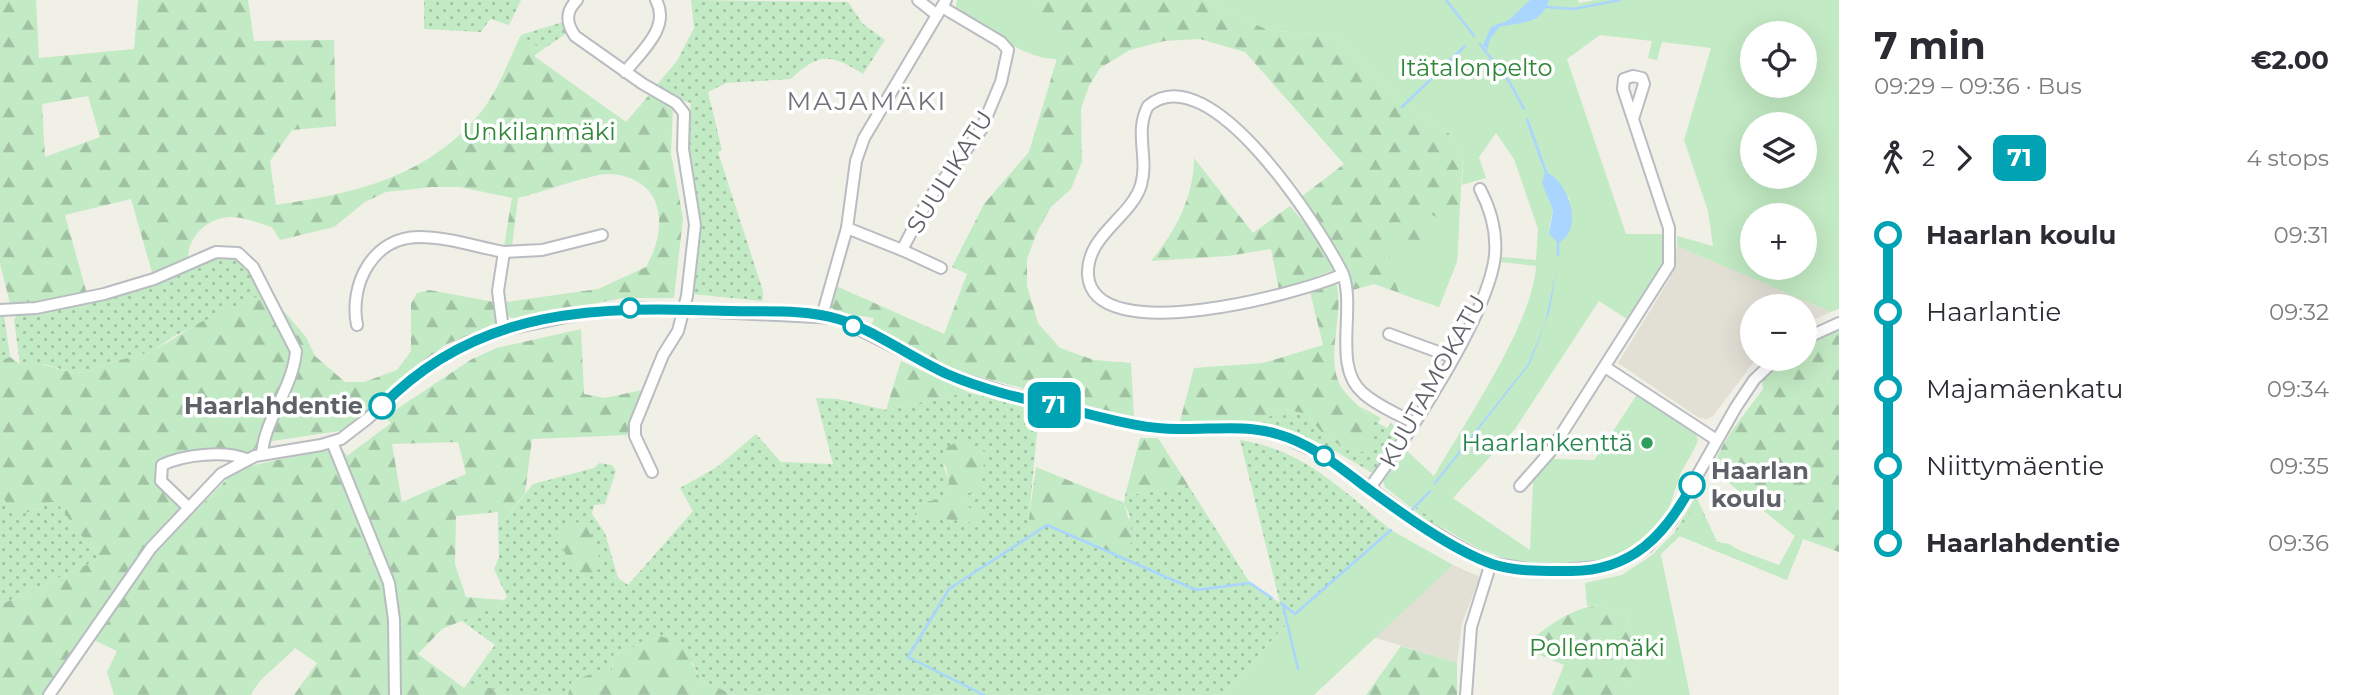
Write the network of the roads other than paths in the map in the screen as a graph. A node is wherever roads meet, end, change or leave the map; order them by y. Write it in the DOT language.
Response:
graph roads {
  1 [pos="577,0"];
  2 [pos="656,0"];
  3 [pos="918,0"];
  4 [pos="942,8"];
  5 [pos="625,72"];
  6 [pos="1634,116"];
  7 [pos="1480,189"];
  8 [pos="847,228"];
  9 [pos="602,235"];
  10 [pos="902,250"];
  11 [pos="504,251"];
  12 [pos="941,268"];
  13 [pos="1343,274"];
  14 [pos="684,309"];
  15 [pos="0,310"];
  16 [pos="821,316"];
  17 [pos="1839,323"];
  18 [pos="357,326"];
  19 [pos="503,330"];
  20 [pos="1817,333"];
  21 [pos="1389,334"];
  22 [pos="1452,357"];
  23 [pos="1605,367"];
  24 [pos="1764,371"];
  25 [pos="1414,424"];
  26 [pos="1716,439"];
  27 [pos="332,442"];
  28 [pos="262,454"];
  29 [pos="246,459"];
  30 [pos="652,472"];
  31 [pos="1520,486"];
  32 [pos="1369,489"];
  33 [pos="189,508"];
  34 [pos="1491,564"];
  35 [pos="48,695"];
  36 [pos="395,695"];
  37 [pos="1466,695"];
  1 -- 5 [label="street"];
  2 -- 5 [label="street"];
  3 -- 4 [label="street"];
  4 -- 8 [label="street"];
  4 -- 10 [label="street, SUULIKATU"];
  5 -- 14 [label="street"];
  6 -- 23 [label="street"];
  7 -- 22 [label="street, KUUTAMOKATU"];
  8 -- 10 [label="street, SUULIKATU"];
  8 -- 16 [label="street"];
  9 -- 11 [label="street"];
  10 -- 12 [label="street, SUULIKATU"];
  11 -- 18 [label="street"];
  11 -- 19 [label="street"];
  13 -- 13 [label="street"];
  13 -- 25 [label="street"];
  14 -- 16 [label="street"];
  14 -- 19 [label="street"];
  14 -- 30 [label="street"];
  15 -- 28 [label="street"];
  16 -- 32 [label="street"];
  17 -- 20 [label="street"];
  19 -- 27 [label="street"];
  21 -- 22 [label="street"];
  22 -- 25 [label="street, KUUTAMOKATU"];
  23 -- 26 [label="street"];
  23 -- 31 [label="street"];
  24 -- 26 [label="street"];
  25 -- 32 [label="street, KUUTAMOKATU"];
  26 -- 34 [label="street"];
  27 -- 28 [label="street"];
  27 -- 36 [label="street"];
  28 -- 29 [label="street"];
  29 -- 33 [label="street"];
  29 -- 33 [label="street"];
  32 -- 34 [label="street"];
  33 -- 35 [label="street"];
  34 -- 37 [label="street"];
}
